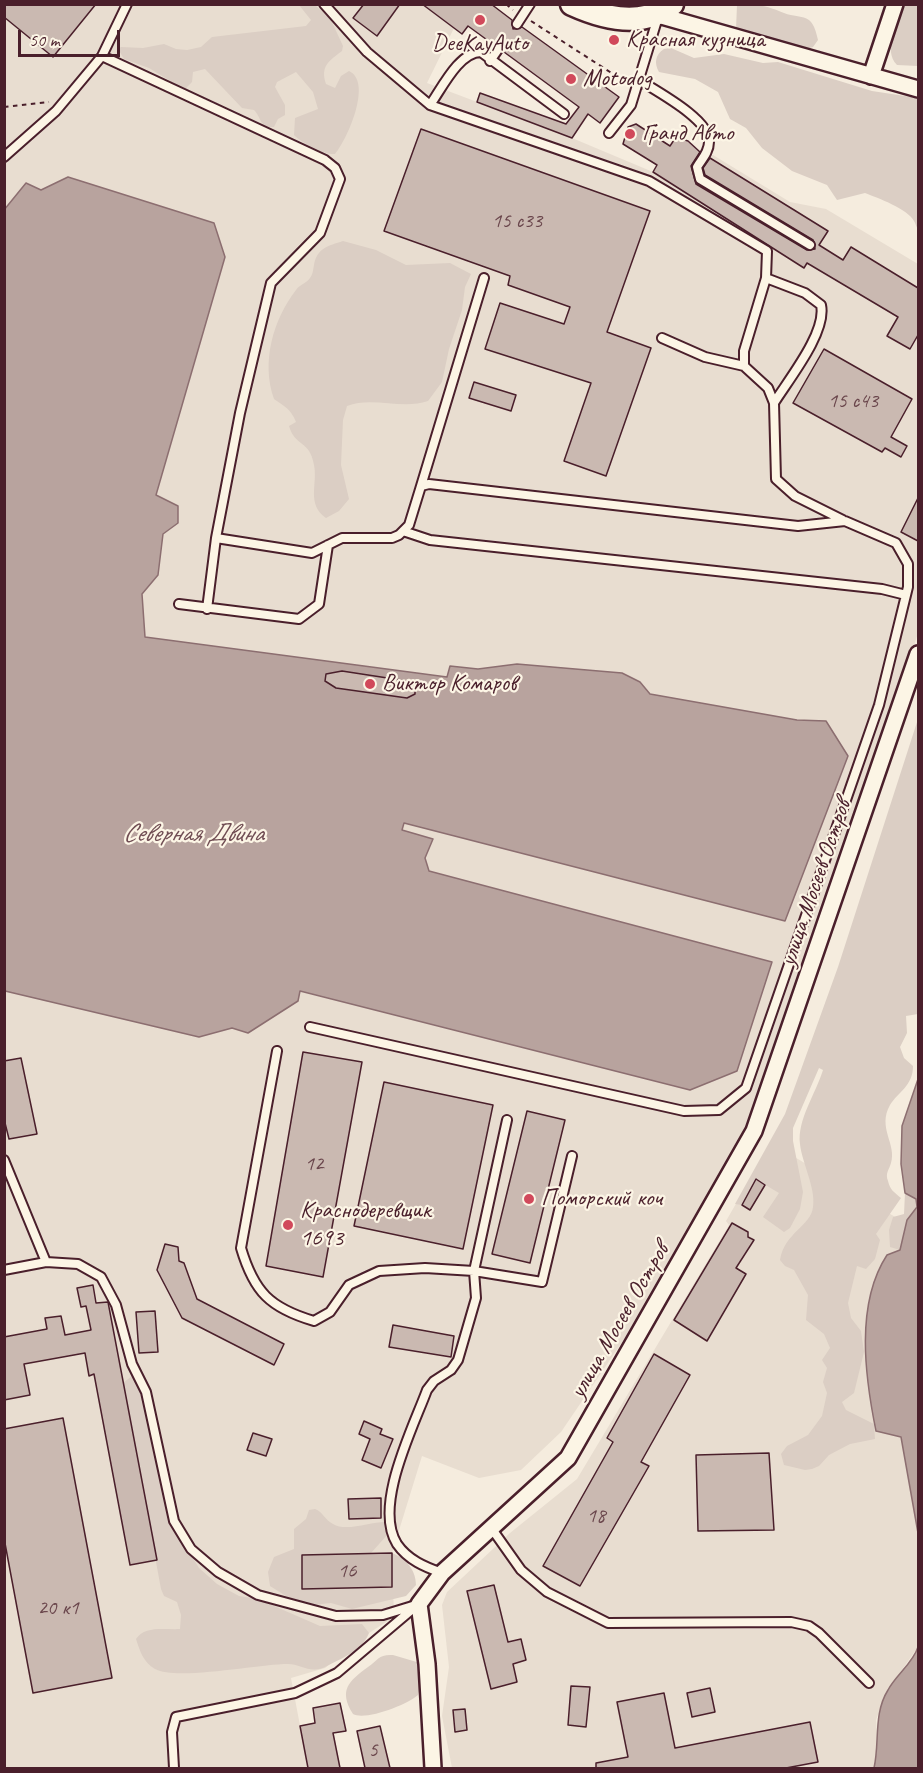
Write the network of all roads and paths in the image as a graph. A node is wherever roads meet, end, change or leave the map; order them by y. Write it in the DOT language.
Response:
graph roads {
  1 [pos="127,4"];
  2 [pos="324,4"];
  3 [pos="506,4"];
  4 [pos="530,4"];
  5 [pos="572,4"];
  6 [pos="895,4"];
  7 [pos="665,10"];
  8 [pos="522,16"];
  9 [pos="517,24"];
  10 [pos="499,48"];
  11 [pos="102,56"];
  12 [pos="490,61"];
  13 [pos="871,76"];
  14 [pos="639,80"];
  15 [pos="918,89"];
  16 [pos="636,90"];
  17 [pos="50,102"];
  18 [pos="430,105"];
  19 [pos="4,107"];
  20 [pos="564,114"];
  21 [pos="609,132"];
  22 [pos="4,158"];
  23 [pos="810,245"];
  24 [pos="484,278"];
  25 [pos="766,278"];
  26 [pos="662,338"];
  27 [pos="744,366"];
  28 [pos="774,403"];
  29 [pos="421,486"];
  30 [pos="845,521"];
  31 [pos="403,531"];
  32 [pos="216,538"];
  33 [pos="328,545"];
  34 [pos="906,595"];
  35 [pos="178,604"];
  36 [pos="207,609"];
  37 [pos="918,654"];
  38 [pos="310,1026"];
  39 [pos="277,1051"];
  40 [pos="507,1119"];
  41 [pos="572,1156"];
  42 [pos="4,1160"];
  43 [pos="46,1262"];
  44 [pos="4,1270"];
  45 [pos="474,1271"];
  46 [pos="492,1529"];
  47 [pos="442,1573"];
  48 [pos="419,1604"];
  49 [pos="868,1683"];
  50 [pos="174,1768"];
  51 [pos="433,1768"];
  1 -- 11 [label="lane"];
  2 -- 18 [label="lane"];
  3 -- 8 [label="path"];
  4 -- 8 [label="lane"];
  5 -- 7 [label="main road"];
  6 -- 13 [label="street"];
  7 -- 13 [label="street"];
  7 -- 14 [label="lane"];
  8 -- 9 [label="lane"];
  8 -- 16 [label="path"];
  10 -- 12 [label="lane"];
  11 -- 22 [label="lane"];
  11 -- 32 [label="lane"];
  12 -- 18 [label="lane"];
  12 -- 20 [label="lane"];
  13 -- 15 [label="street"];
  14 -- 16 [label="lane"];
  14 -- 23 [label="lane"];
  16 -- 21 [label="lane"];
  17 -- 19 [label="path"];
  18 -- 25 [label="lane"];
  24 -- 29 [label="lane"];
  25 -- 27 [label="lane"];
  25 -- 28 [label="lane"];
  26 -- 27 [label="lane"];
  27 -- 28 [label="lane"];
  28 -- 30 [label="lane"];
  29 -- 30 [label="lane"];
  29 -- 31 [label="lane"];
  30 -- 34 [label="lane"];
  31 -- 33 [label="lane"];
  31 -- 34 [label="lane"];
  32 -- 33 [label="lane"];
  32 -- 36 [label="lane"];
  33 -- 36 [label="lane"];
  34 -- 38 [label="lane"];
  35 -- 36 [label="lane"];
  37 -- 46 [label="street, улица Мосеев Остров"];
  39 -- 45 [label="lane"];
  40 -- 45 [label="lane"];
  41 -- 45 [label="lane"];
  42 -- 43 [label="lane"];
  43 -- 44 [label="lane"];
  43 -- 48 [label="lane"];
  45 -- 47 [label="lane"];
  46 -- 47 [label="street, улица Мосеев Остров"];
  46 -- 49 [label="lane"];
  47 -- 48 [label="street, улица Мосеев Остров"];
  48 -- 50 [label="lane"];
  48 -- 51 [label="street"];
}
